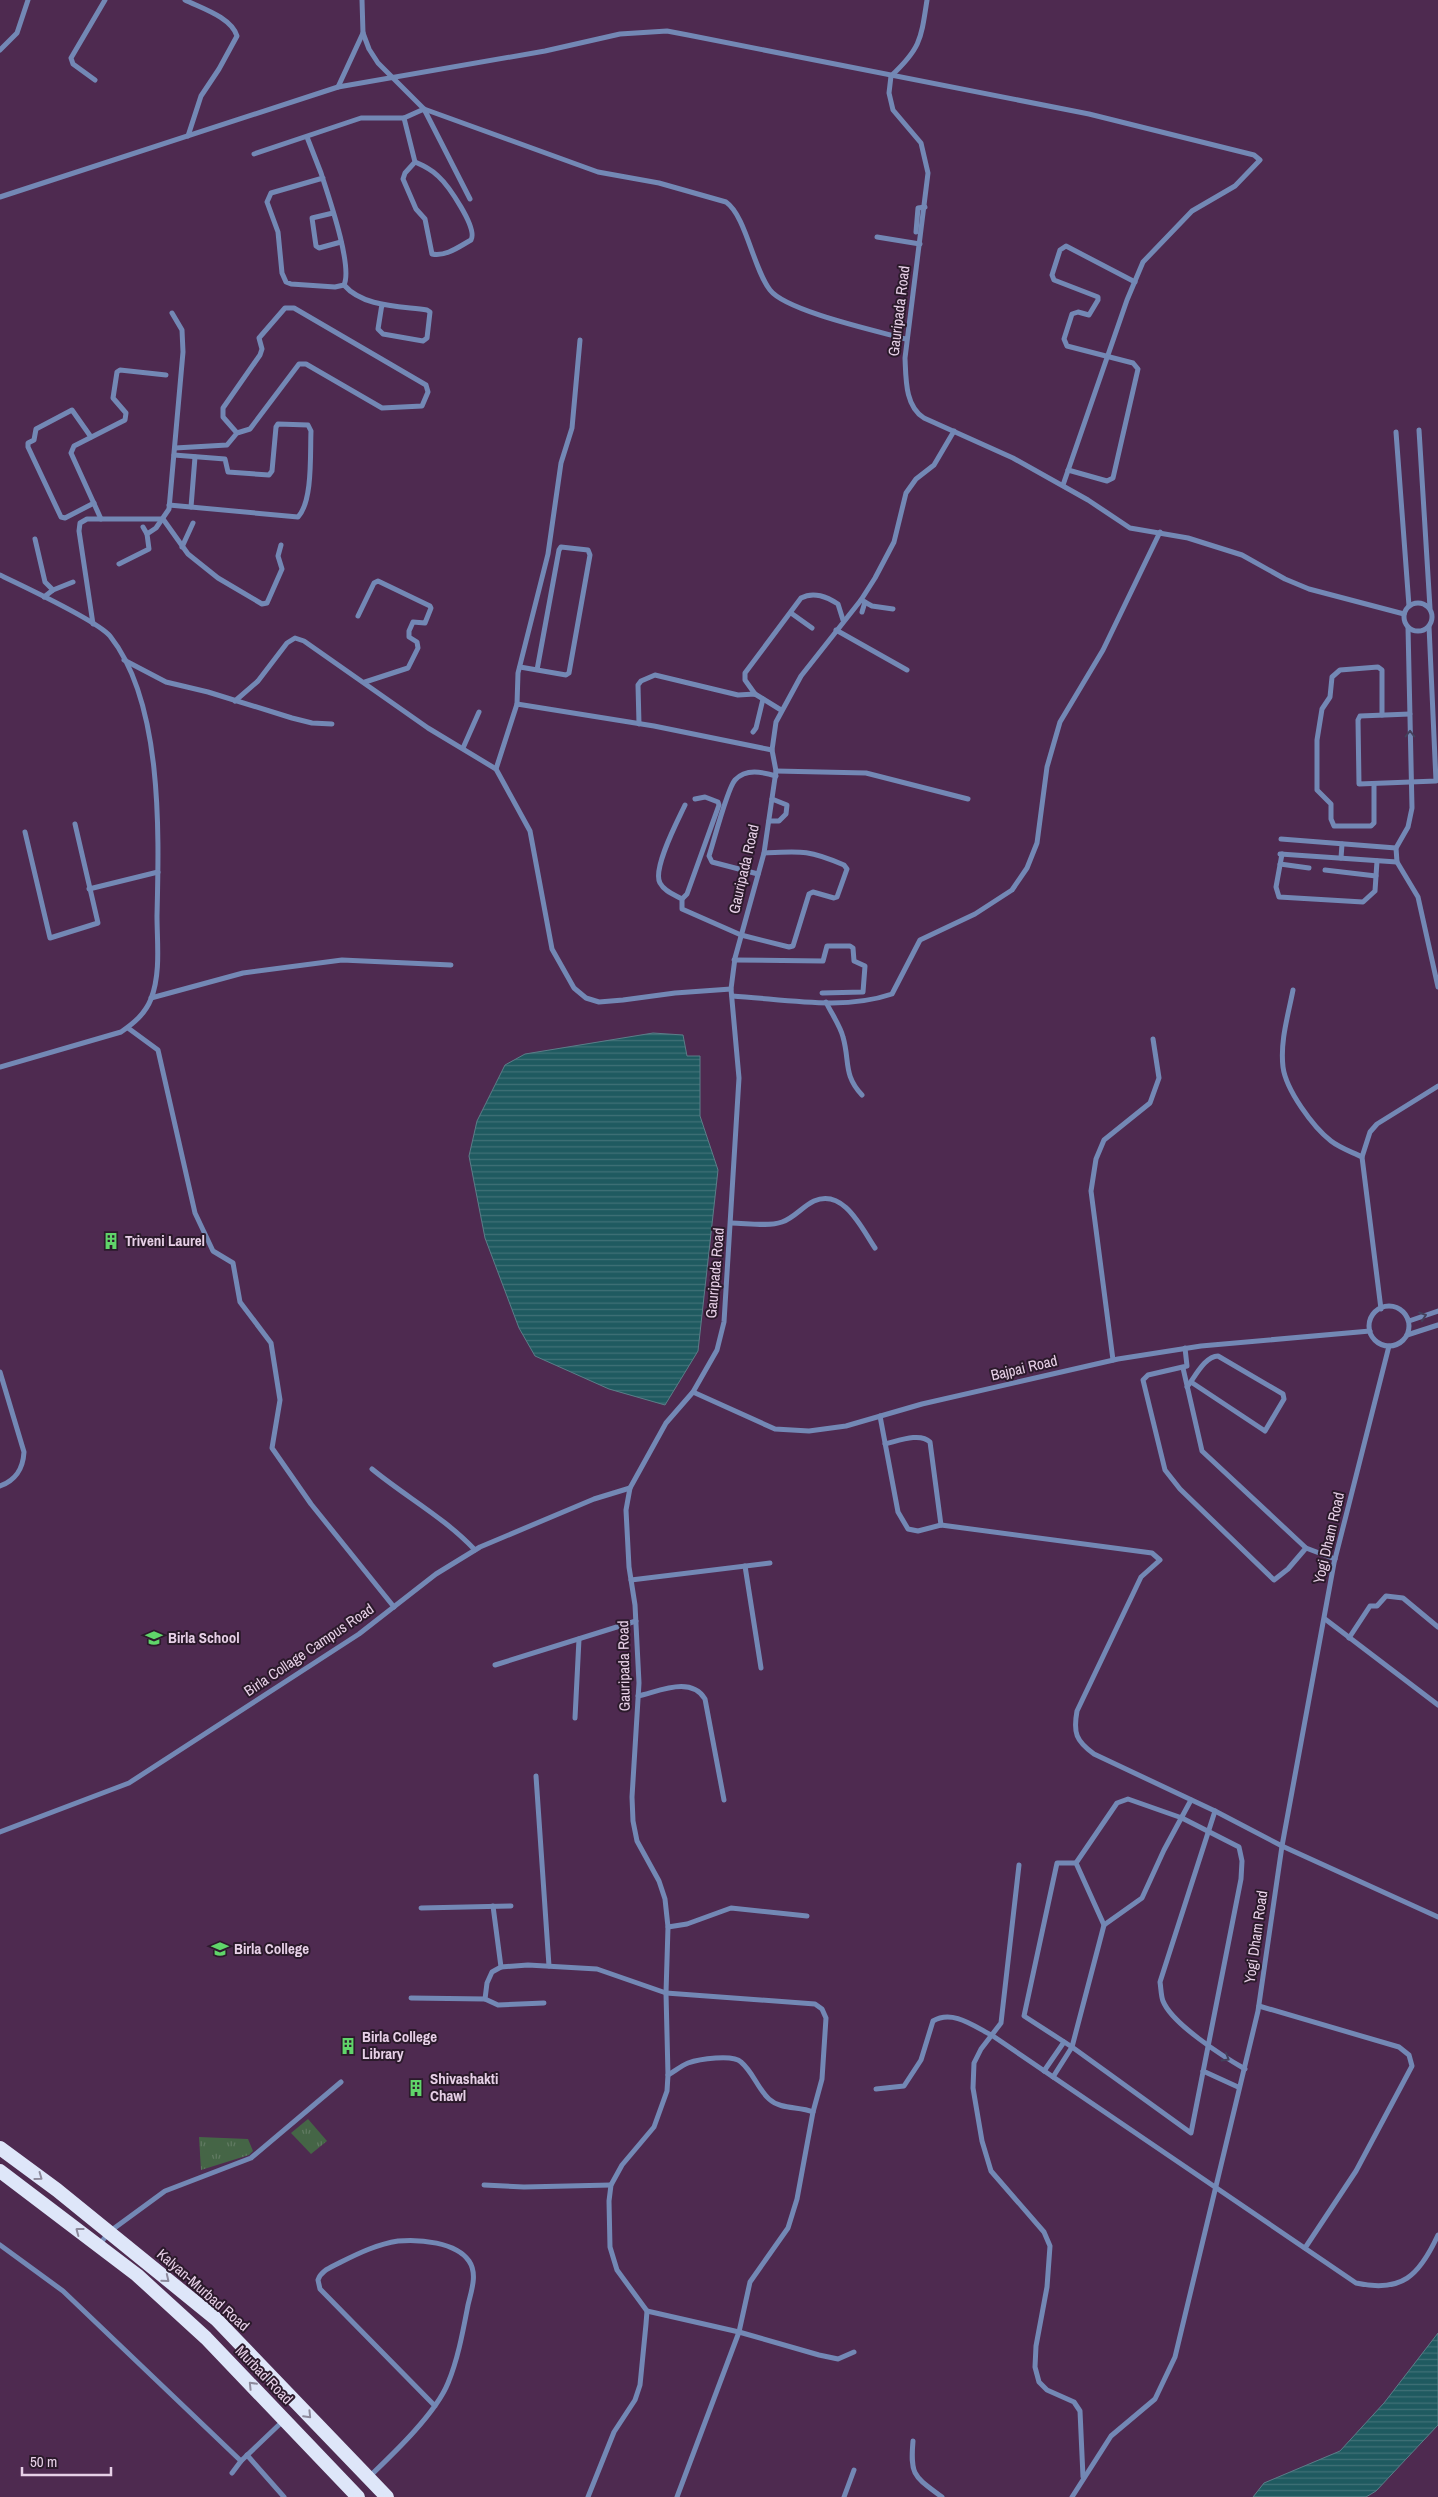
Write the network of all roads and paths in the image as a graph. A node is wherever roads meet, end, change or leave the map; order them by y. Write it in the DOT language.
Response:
graph roads {
  1 [pos="28,0"];
  2 [pos="105,0"];
  3 [pos="185,0"];
  4 [pos="362,0"];
  5 [pos="926,0"];
  6 [pos="363,33"];
  7 [pos="0,50"];
  8 [pos="891,76"];
  9 [pos="393,78"];
  10 [pos="94,80"];
  11 [pos="338,87"];
  12 [pos="424,109"];
  13 [pos="404,118"];
  14 [pos="188,136"];
  15 [pos="307,136"];
  16 [pos="254,154"];
  17 [pos="415,162"];
  18 [pos="323,178"];
  19 [pos="0,197"];
  20 [pos="470,200"];
  21 [pos="925,207"];
  22 [pos="333,213"];
  23 [pos="916,232"];
  24 [pos="877,237"];
  25 [pos="341,242"];
  26 [pos="920,244"];
  27 [pos="1135,282"];
  28 [pos="344,285"];
  29 [pos="382,304"];
  30 [pos="172,313"];
  31 [pos="906,339"];
  32 [pos="580,340"];
  33 [pos="1107,358"];
  34 [pos="166,375"];
  35 [pos="1419,430"];
  36 [pos="954,431"];
  37 [pos="1396,432"];
  38 [pos="237,433"];
  39 [pos="91,437"];
  40 [pos="175,448"];
  41 [pos="174,455"];
  42 [pos="195,457"];
  43 [pos="1068,470"];
  44 [pos="1063,485"];
  45 [pos="94,503"];
  46 [pos="169,505"];
  47 [pos="192,507"];
  48 [pos="101,519"];
  49 [pos="163,519"];
  50 [pos="193,523"];
  51 [pos="143,527"];
  52 [pos="1160,532"];
  53 [pos="147,534"];
  54 [pos="35,539"];
  55 [pos="281,545"];
  56 [pos="182,547"];
  57 [pos="119,564"];
  58 [pos="0,575"];
  59 [pos="73,582"];
  60 [pos="53,590"];
  61 [pos="44,598"];
  62 [pos="863,601"];
  63 [pos="1409,606"];
  64 [pos="1430,608"];
  65 [pos="894,610"];
  66 [pos="862,612"];
  67 [pos="791,613"];
  68 [pos="1404,614"];
  69 [pos="358,616"];
  70 [pos="844,620"];
  71 [pos="93,624"];
  72 [pos="1408,626"];
  73 [pos="1429,626"];
  74 [pos="812,628"];
  75 [pos="836,630"];
  76 [pos="123,660"];
  77 [pos="520,668"];
  78 [pos="537,670"];
  79 [pos="907,670"];
  80 [pos="365,682"];
  81 [pos="756,694"];
  82 [pos="763,699"];
  83 [pos="235,701"];
  84 [pos="517,704"];
  85 [pos="781,710"];
  86 [pos="479,712"];
  87 [pos="1410,714"];
  88 [pos="1382,715"];
  89 [pos="332,724"];
  90 [pos="640,724"];
  91 [pos="753,732"];
  92 [pos="463,748"];
  93 [pos="772,750"];
  94 [pos="496,769"];
  95 [pos="776,773"];
  96 [pos="1411,782"];
  97 [pos="1374,784"];
  98 [pos="695,799"];
  99 [pos="772,799"];
  100 [pos="968,799"];
  101 [pos="685,805"];
  102 [pos="769,821"];
  103 [pos="75,824"];
  104 [pos="25,832"];
  105 [pos="1281,839"];
  106 [pos="1342,844"];
  107 [pos="1396,848"];
  108 [pos="764,854"];
  109 [pos="1341,858"];
  110 [pos="1377,861"];
  111 [pos="1397,862"];
  112 [pos="1280,864"];
  113 [pos="1309,868"];
  114 [pos="1325,870"];
  115 [pos="158,872"];
  116 [pos="758,874"];
  117 [pos="1376,876"];
  118 [pos="89,889"];
  119 [pos="682,899"];
  120 [pos="741,936"];
  121 [pos="734,960"];
  122 [pos="451,965"];
  123 [pos="1438,987"];
  124 [pos="731,989"];
  125 [pos="1293,990"];
  126 [pos="822,993"];
  127 [pos="732,996"];
  128 [pos="152,998"];
  129 [pos="826,1002"];
  130 [pos="128,1028"];
  131 [pos="1153,1039"];
  132 [pos="0,1067"];
  133 [pos="1438,1086"];
  134 [pos="862,1095"];
  135 [pos="1362,1157"];
  136 [pos="731,1223"];
  137 [pos="875,1248"];
  138 [pos="1381,1308"];
  139 [pos="1438,1311"];
  140 [pos="1409,1321"];
  141 [pos="1438,1325"];
  142 [pos="1370,1330"];
  143 [pos="1408,1335"];
  144 [pos="1389,1346"];
  145 [pos="1185,1348"];
  146 [pos="1113,1360"];
  147 [pos="1183,1368"];
  148 [pos="0,1372"];
  149 [pos="1189,1385"];
  150 [pos="694,1392"];
  151 [pos="880,1416"];
  152 [pos="885,1444"];
  153 [pos="372,1469"];
  154 [pos="0,1486"];
  155 [pos="630,1488"];
  156 [pos="940,1525"];
  157 [pos="1306,1548"];
  158 [pos="475,1550"];
  159 [pos="1335,1559"];
  160 [pos="770,1563"];
  161 [pos="745,1566"];
  162 [pos="631,1580"];
  163 [pos="394,1607"];
  164 [pos="1324,1619"];
  165 [pos="636,1621"];
  166 [pos="1438,1628"];
  167 [pos="1349,1638"];
  168 [pos="579,1639"];
  169 [pos="495,1665"];
  170 [pos="761,1668"];
  171 [pos="638,1696"];
  172 [pos="1438,1705"];
  173 [pos="575,1718"];
  174 [pos="536,1776"];
  175 [pos="724,1800"];
  176 [pos="1191,1800"];
  177 [pos="1214,1811"];
  178 [pos="1182,1818"];
  179 [pos="1207,1831"];
  180 [pos="0,1832"];
  181 [pos="1282,1846"];
  182 [pos="1076,1863"];
  183 [pos="1019,1865"];
  184 [pos="493,1906"];
  185 [pos="511,1906"];
  186 [pos="421,1908"];
  187 [pos="807,1916"];
  188 [pos="1438,1918"];
  189 [pos="1104,1925"];
  190 [pos="668,1927"];
  191 [pos="548,1966"];
  192 [pos="502,1968"];
  193 [pos="666,1993"];
  194 [pos="411,1998"];
  195 [pos="485,1998"];
  196 [pos="544,2003"];
  197 [pos="1259,2006"];
  198 [pos="993,2036"];
  199 [pos="1064,2042"];
  200 [pos="1072,2047"];
  201 [pos="1208,2047"];
  202 [pos="1245,2068"];
  203 [pos="1044,2071"];
  204 [pos="1203,2071"];
  205 [pos="668,2075"];
  206 [pos="1053,2077"];
  207 [pos="341,2082"];
  208 [pos="1238,2087"];
  209 [pos="876,2089"];
  210 [pos="813,2112"];
  211 [pos="0,2148"];
  212 [pos="0,2170"];
  213 [pos="484,2185"];
  214 [pos="611,2185"];
  215 [pos="1215,2187"];
  216 [pos="109,2232"];
  217 [pos="1438,2235"];
  218 [pos="0,2246"];
  219 [pos="99,2246"];
  220 [pos="1305,2248"];
  221 [pos="647,2311"];
  222 [pos="739,2332"];
  223 [pos="854,2352"];
  224 [pos="435,2406"];
  225 [pos="284,2419"];
  226 [pos="912,2441"];
  227 [pos="247,2455"];
  228 [pos="241,2461"];
  229 [pos="854,2470"];
  230 [pos="232,2473"];
  231 [pos="368,2477"];
  232 [pos="1083,2478"];
  233 [pos="284,2497"];
  234 [pos="358,2497"];
  235 [pos="388,2497"];
  236 [pos="588,2497"];
  237 [pos="677,2497"];
  238 [pos="844,2497"];
  239 [pos="942,2497"];
  240 [pos="1072,2497"];
  1 -- 7 [label="street"];
  2 -- 10 [label="street"];
  3 -- 14 [label="street"];
  4 -- 6 [label="street"];
  5 -- 8 [label="street"];
  6 -- 9 [label="street"];
  6 -- 11 [label="street"];
  8 -- 9 [label="street"];
  8 -- 21 [label="street, Gauripada Road"];
  8 -- 27 [label="street"];
  9 -- 11 [label="street"];
  9 -- 12 [label="street"];
  11 -- 14 [label="street"];
  12 -- 13 [label="street"];
  12 -- 20 [label="street"];
  12 -- 31 [label="street"];
  13 -- 15 [label="street"];
  13 -- 17 [label="street"];
  14 -- 19 [label="street"];
  15 -- 16 [label="street"];
  15 -- 18 [label="street"];
  17 -- 17 [label="street"];
  18 -- 22 [label="street"];
  18 -- 28 [label="street"];
  21 -- 23 [label="street"];
  21 -- 26 [label="street, Gauripada Road"];
  22 -- 25 [label="street"];
  22 -- 25 [label="street"];
  24 -- 26 [label="street"];
  25 -- 28 [label="street"];
  26 -- 31 [label="street, Gauripada Road"];
  27 -- 33 [label="street"];
  27 -- 33 [label="street"];
  28 -- 29 [label="street"];
  29 -- 29 [label="street"];
  30 -- 40 [label="street"];
  31 -- 36 [label="street, Gauripada Road"];
  32 -- 77 [label="street"];
  33 -- 43 [label="street"];
  33 -- 43 [label="street"];
  34 -- 39 [label="street"];
  35 -- 64 [label="street"];
  36 -- 44 [label="street"];
  36 -- 62 [label="street, Gauripada Road"];
  37 -- 63 [label="street"];
  38 -- 38 [label="street"];
  38 -- 40 [label="street"];
  39 -- 45 [label="street"];
  39 -- 45 [label="street"];
  40 -- 41 [label="street"];
  41 -- 42 [label="street"];
  41 -- 46 [label="street"];
  42 -- 47 [label="street"];
  42 -- 47 [label="street"];
  43 -- 44 [label="street"];
  44 -- 52 [label="street"];
  45 -- 48 [label="street"];
  46 -- 47 [label="street"];
  46 -- 49 [label="street"];
  48 -- 49 [label="street"];
  48 -- 71 [label="street"];
  49 -- 53 [label="street"];
  49 -- 56 [label="street"];
  50 -- 56 [label="street"];
  51 -- 53 [label="street"];
  52 -- 68 [label="street"];
  52 -- 129 [label="street"];
  53 -- 57 [label="street"];
  54 -- 60 [label="street"];
  55 -- 56 [label="street"];
  58 -- 61 [label="street"];
  59 -- 60 [label="street"];
  60 -- 61 [label="street"];
  61 -- 71 [label="street"];
  62 -- 65 [label="street"];
  62 -- 66 [label="street"];
  62 -- 70 [label="street, Gauripada Road"];
  63 -- 64 [label="street"];
  63 -- 68 [label="street"];
  64 -- 73 [label="street"];
  67 -- 70 [label="street"];
  67 -- 74 [label="street"];
  67 -- 81 [label="street"];
  68 -- 72 [label="street"];
  69 -- 80 [label="street"];
  70 -- 75 [label="street, Gauripada Road"];
  71 -- 76 [label="street"];
  72 -- 73 [label="street"];
  72 -- 87 [label="street"];
  73 -- 96 [label="street"];
  75 -- 79 [label="street"];
  75 -- 85 [label="street, Gauripada Road"];
  76 -- 83 [label="street"];
  76 -- 115 [label="street"];
  77 -- 78 [label="street"];
  77 -- 84 [label="street"];
  78 -- 78 [label="street"];
  80 -- 83 [label="street"];
  80 -- 92 [label="street"];
  81 -- 82 [label="street"];
  81 -- 90 [label="street"];
  82 -- 85 [label="street"];
  82 -- 91 [label="street"];
  83 -- 89 [label="street"];
  84 -- 90 [label="street"];
  84 -- 94 [label="street"];
  85 -- 93 [label="street, Gauripada Road"];
  86 -- 92 [label="street"];
  87 -- 88 [label="street"];
  96 -- 87 [label="street, one-way"];
  88 -- 97 [label="street"];
  88 -- 97 [label="street"];
  90 -- 93 [label="street"];
  92 -- 94 [label="street"];
  93 -- 95 [label="street, Gauripada Road"];
  94 -- 124 [label="street"];
  95 -- 99 [label="street, Gauripada Road"];
  95 -- 100 [label="street"];
  95 -- 116 [label="street"];
  96 -- 97 [label="street"];
  96 -- 107 [label="street"];
  98 -- 119 [label="street"];
  99 -- 102 [label="street, Gauripada Road"];
  99 -- 102 [label="street"];
  101 -- 119 [label="street"];
  102 -- 108 [label="street, Gauripada Road"];
  103 -- 118 [label="street"];
  104 -- 118 [label="street"];
  105 -- 106 [label="street"];
  106 -- 107 [label="street"];
  106 -- 109 [label="street"];
  107 -- 111 [label="street"];
  108 -- 116 [label="street, Gauripada Road"];
  108 -- 120 [label="street"];
  109 -- 110 [label="street"];
  109 -- 112 [label="street"];
  110 -- 111 [label="street"];
  110 -- 117 [label="street"];
  111 -- 123 [label="street"];
  112 -- 113 [label="street"];
  112 -- 117 [label="street"];
  114 -- 117 [label="street"];
  115 -- 118 [label="street"];
  115 -- 128 [label="street"];
  116 -- 120 [label="street, Gauripada Road"];
  119 -- 120 [label="street"];
  120 -- 121 [label="street, Gauripada Road"];
  121 -- 124 [label="street, Gauripada Road"];
  121 -- 126 [label="street"];
  122 -- 128 [label="street"];
  124 -- 127 [label="street, Gauripada Road"];
  125 -- 135 [label="street"];
  127 -- 129 [label="street"];
  127 -- 136 [label="street, Gauripada Road"];
  128 -- 130 [label="street"];
  129 -- 134 [label="street"];
  130 -- 132 [label="street"];
  130 -- 163 [label="street"];
  131 -- 146 [label="street"];
  133 -- 135 [label="street"];
  135 -- 138 [label="street"];
  136 -- 137 [label="street"];
  136 -- 150 [label="street, Gauripada Road"];
  138 -- 140 [label="street"];
  138 -- 142 [label="street"];
  140 -- 139 [label="street, one-way"];
  140 -- 143 [label="street"];
  141 -- 143 [label="street"];
  142 -- 144 [label="street"];
  142 -- 145 [label="street, Bajpai Road"];
  143 -- 144 [label="street"];
  144 -- 159 [label="street, Yogi Dham Road"];
  145 -- 146 [label="street, Bajpai Road"];
  145 -- 147 [label="street"];
  146 -- 151 [label="street, Bajpai Road"];
  147 -- 149 [label="street"];
  147 -- 157 [label="street"];
  148 -- 154 [label="street"];
  149 -- 149 [label="street"];
  149 -- 157 [label="street"];
  150 -- 151 [label="street, Bajpai Road"];
  150 -- 155 [label="street, Gauripada Road"];
  151 -- 152 [label="street"];
  152 -- 156 [label="street"];
  152 -- 156 [label="street"];
  153 -- 158 [label="street"];
  155 -- 158 [label="street, Birla Collage Campus Road"];
  155 -- 162 [label="street, Gauripada Road"];
  156 -- 176 [label="street"];
  157 -- 159 [label="street"];
  158 -- 163 [label="street, Birla Collage Campus Road"];
  159 -- 164 [label="street, Yogi Dham Road"];
  160 -- 161 [label="street"];
  161 -- 162 [label="street"];
  161 -- 170 [label="street"];
  162 -- 165 [label="street, Gauripada Road"];
  163 -- 180 [label="street, Birla Collage Campus Road"];
  164 -- 167 [label="street"];
  164 -- 181 [label="street, Yogi Dham Road"];
  165 -- 168 [label="street"];
  165 -- 171 [label="street, Gauripada Road"];
  166 -- 167 [label="street"];
  167 -- 172 [label="street"];
  168 -- 169 [label="street"];
  168 -- 173 [label="street"];
  171 -- 175 [label="street"];
  171 -- 190 [label="street, Gauripada Road"];
  174 -- 191 [label="street"];
  176 -- 177 [label="street"];
  176 -- 178 [label="street"];
  177 -- 179 [label="street"];
  177 -- 181 [label="street"];
  178 -- 179 [label="street"];
  178 -- 182 [label="street"];
  178 -- 189 [label="street"];
  179 -- 201 [label="street"];
  179 -- 201 [label="street"];
  181 -- 188 [label="street"];
  181 -- 197 [label="street, Yogi Dham Road"];
  182 -- 189 [label="street"];
  182 -- 199 [label="street"];
  183 -- 198 [label="street"];
  184 -- 185 [label="street"];
  184 -- 186 [label="street"];
  184 -- 192 [label="street"];
  187 -- 190 [label="street"];
  189 -- 200 [label="street"];
  190 -- 193 [label="street, Gauripada Road"];
  191 -- 192 [label="street"];
  191 -- 193 [label="street"];
  192 -- 195 [label="street"];
  193 -- 205 [label="street, Gauripada Road"];
  193 -- 210 [label="street"];
  194 -- 195 [label="street"];
  195 -- 196 [label="street"];
  197 -- 202 [label="street, Yogi Dham Road"];
  197 -- 220 [label="street"];
  198 -- 203 [label="street"];
  198 -- 209 [label="street"];
  198 -- 232 [label="street"];
  199 -- 200 [label="street"];
  199 -- 203 [label="street"];
  200 -- 204 [label="street"];
  200 -- 206 [label="street"];
  201 -- 202 [label="street, one-way"];
  201 -- 204 [label="street"];
  202 -- 208 [label="street, Yogi Dham Road"];
  203 -- 206 [label="street"];
  204 -- 208 [label="street"];
  205 -- 210 [label="street"];
  205 -- 214 [label="street, Gauripada Road"];
  206 -- 215 [label="street"];
  207 -- 216 [label="street"];
  208 -- 215 [label="street, Yogi Dham Road"];
  210 -- 222 [label="street"];
  211 -- 216 [label="highway, Kalyan-Murbad Road, one-way"];
  219 -- 212 [label="highway, Murbad Road, one-way"];
  213 -- 214 [label="street"];
  214 -- 221 [label="street, Gauripada Road"];
  215 -- 220 [label="street"];
  215 -- 232 [label="street, Yogi Dham Road"];
  216 -- 219 [label="street"];
  216 -- 231 [label="highway, Kalyan-Murbad Road, one-way"];
  217 -- 220 [label="street"];
  218 -- 228 [label="street"];
  225 -- 219 [label="highway, Murbad Road, one-way"];
  221 -- 222 [label="street"];
  221 -- 236 [label="street"];
  222 -- 223 [label="street"];
  222 -- 237 [label="street"];
  224 -- 224 [label="street"];
  224 -- 231 [label="street"];
  225 -- 227 [label="street"];
  225 -- 234 [label="highway, Murbad Road"];
  226 -- 239 [label="street"];
  227 -- 228 [label="street"];
  227 -- 233 [label="street"];
  228 -- 230 [label="street"];
  229 -- 238 [label="street"];
  231 -- 235 [label="highway, Kalyan-Murbad Road"];
  232 -- 240 [label="street, Yogi Dham Road"];
}
